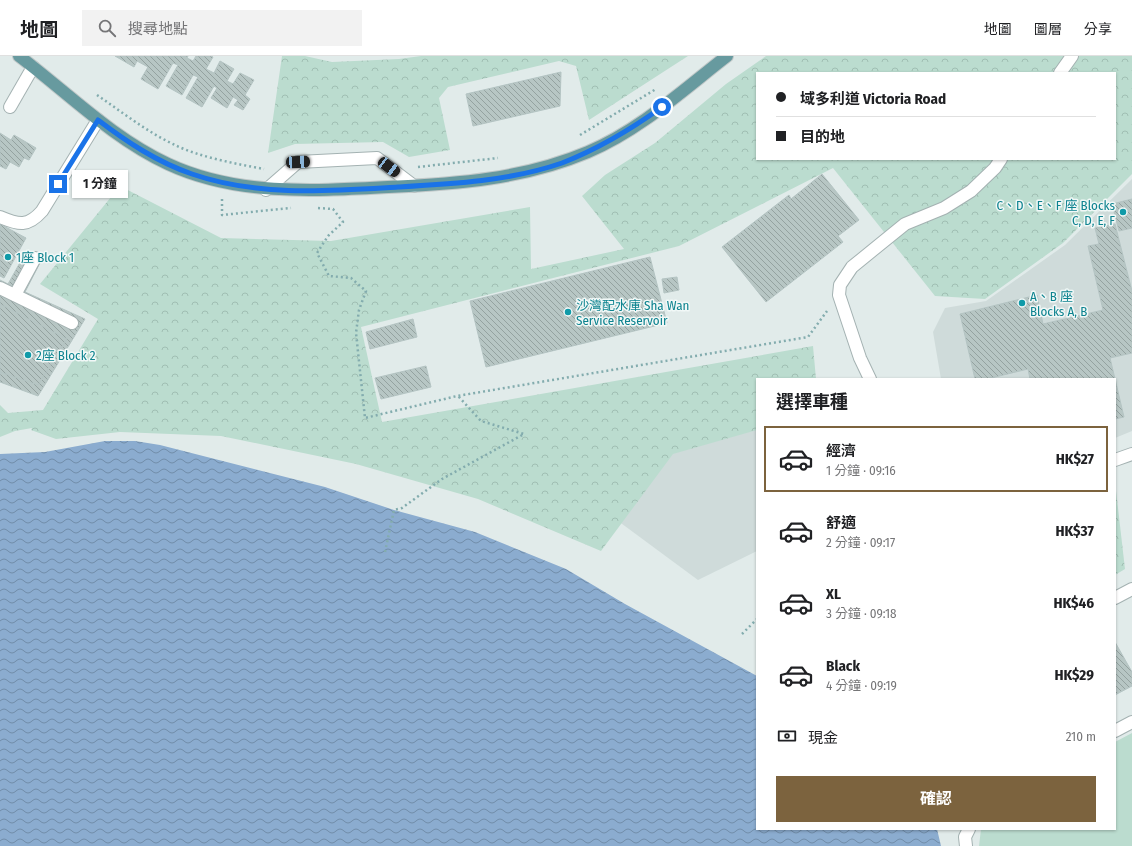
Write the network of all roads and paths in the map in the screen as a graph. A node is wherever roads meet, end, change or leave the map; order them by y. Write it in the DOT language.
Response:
graph roads {
  1 [pos="19,56"];
  2 [pos="726,56"];
  3 [pos="1072,56"];
  4 [pos="33,67"];
  5 [pos="1061,72"];
  6 [pos="661,85"];
  7 [pos="91,91"];
  8 [pos="10,107"];
  9 [pos="98,120"];
  10 [pos="573,138"];
  11 [pos="503,158"];
  12 [pos="1000,160"];
  13 [pos="417,167"];
  14 [pos="270,171"];
  15 [pos="414,186"];
  16 [pos="266,190"];
  17 [pos="222,202"];
  18 [pos="298,207"];
  19 [pos="312,208"];
  20 [pos="0,217"];
  21 [pos="35,258"];
  22 [pos="0,288"];
  23 [pos="839,294"];
  24 [pos="14,295"];
  25 [pos="72,323"];
  26 [pos="870,378"];
  27 [pos="457,396"];
  28 [pos="1132,454"];
  29 [pos="1116,460"];
  30 [pos="385,552"];
  31 [pos="1132,589"];
  32 [pos="1116,597"];
  33 [pos="756,619"];
  34 [pos="742,634"];
  35 [pos="1132,722"];
  36 [pos="1116,730"];
  37 [pos="968,830"];
  38 [pos="966,846"];
  1 -- 4 [label="main road"];
  2 -- 15 [label="main road"];
  3 -- 5 [label="street"];
  4 -- 8 [label="street"];
  4 -- 9 [label="main road"];
  6 -- 10 [label="path"];
  7 -- 14 [label="path"];
  9 -- 16 [label="main road"];
  9 -- 20 [label="street"];
  11 -- 13 [label="path"];
  12 -- 23 [label="street"];
  15 -- 16 [label="main road"];
  15 -- 16 [label="street"];
  17 -- 18 [label="path"];
  19 -- 27 [label="path"];
  21 -- 24 [label="street"];
  22 -- 24 [label="street"];
  23 -- 26 [label="street"];
  23 -- 27 [label="path"];
  24 -- 25 [label="street"];
  27 -- 30 [label="path"];
  28 -- 29 [label="street"];
  31 -- 32 [label="street"];
  33 -- 34 [label="path"];
  35 -- 36 [label="street"];
  37 -- 38 [label="street"];
}
